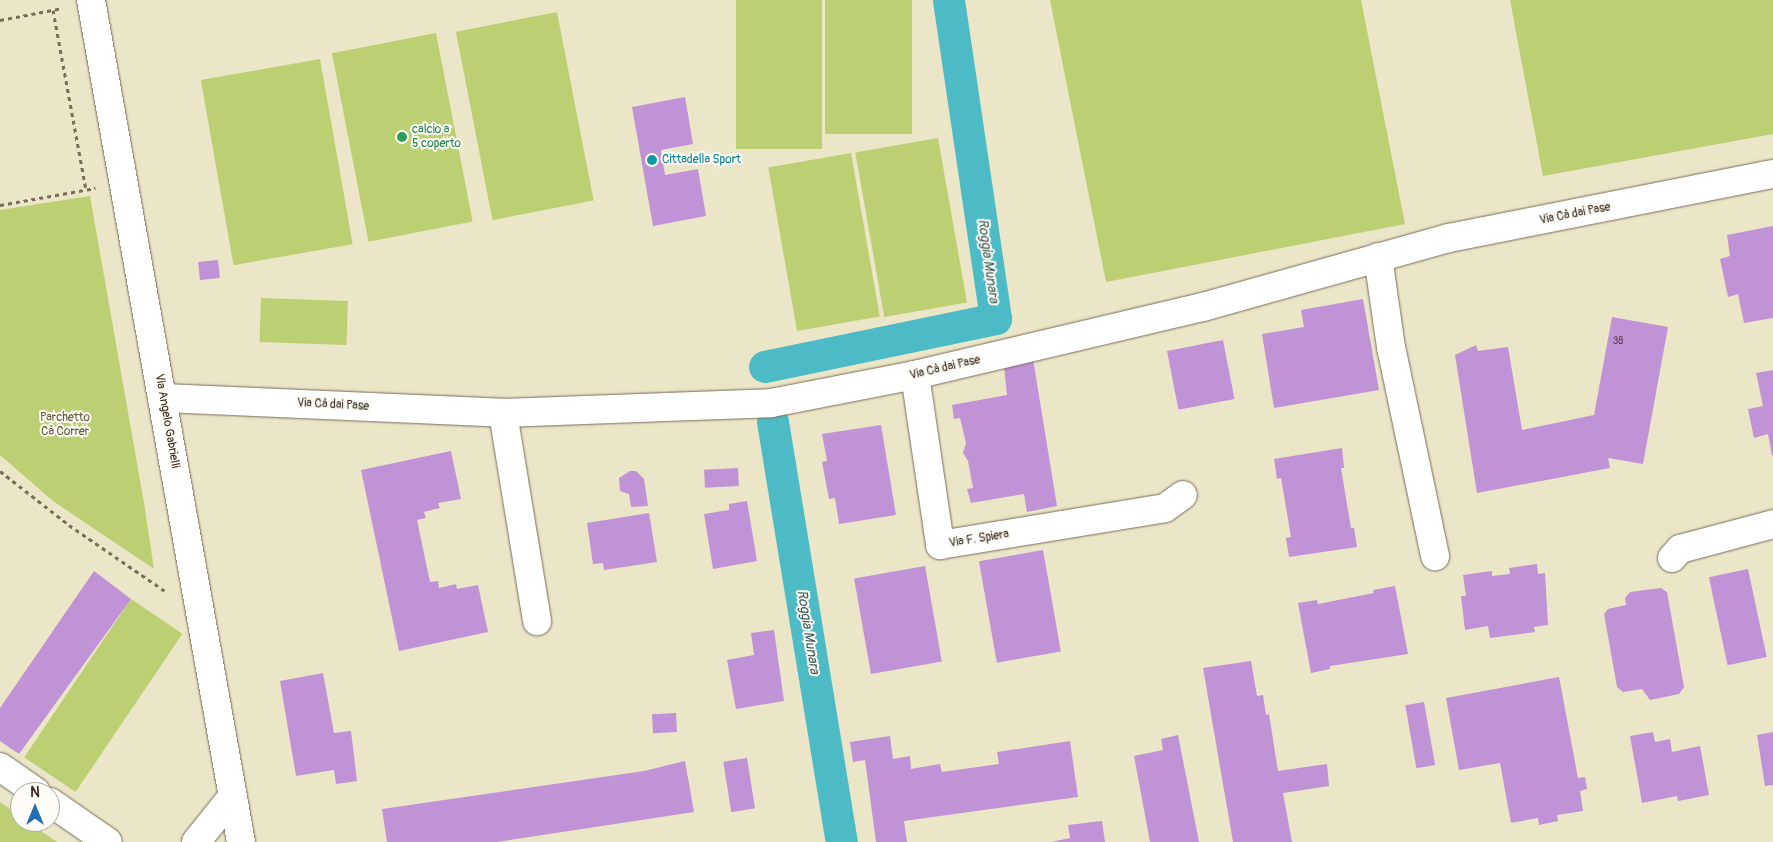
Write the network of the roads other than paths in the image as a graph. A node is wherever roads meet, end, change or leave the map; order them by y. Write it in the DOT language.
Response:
graph roads {
  1 [pos="91,2"];
  2 [pos="1773,174"];
  3 [pos="1378,257"];
  4 [pos="915,375"];
  5 [pos="163,398"];
  6 [pos="503,413"];
  7 [pos="1183,495"];
  8 [pos="1773,524"];
  9 [pos="1434,556"];
  10 [pos="1672,558"];
  11 [pos="537,620"];
  12 [pos="0,767"];
  13 [pos="22,782"];
  14 [pos="232,797"];
  15 [pos="60,809"];
  16 [pos="108,842"];
  17 [pos="196,842"];
  18 [pos="241,842"];
  1 -- 5 [label="street, Via Angelo Gabrielli"];
  2 -- 3 [label="street, Via Cà dai Pase"];
  3 -- 4 [label="street, Via Cà dai Pase"];
  3 -- 9 [label="street"];
  4 -- 6 [label="street, Via Cà dai Pase"];
  4 -- 7 [label="street, Via F. Spiera"];
  5 -- 6 [label="street, Via Cà dai Pase"];
  5 -- 14 [label="street, Via Angelo Gabrielli"];
  6 -- 11 [label="street"];
  8 -- 10 [label="street"];
  12 -- 13 [label="street"];
  14 -- 17 [label="street"];
  14 -- 18 [label="street, Via Angelo Gabrielli"];
  15 -- 16 [label="street"];
}
